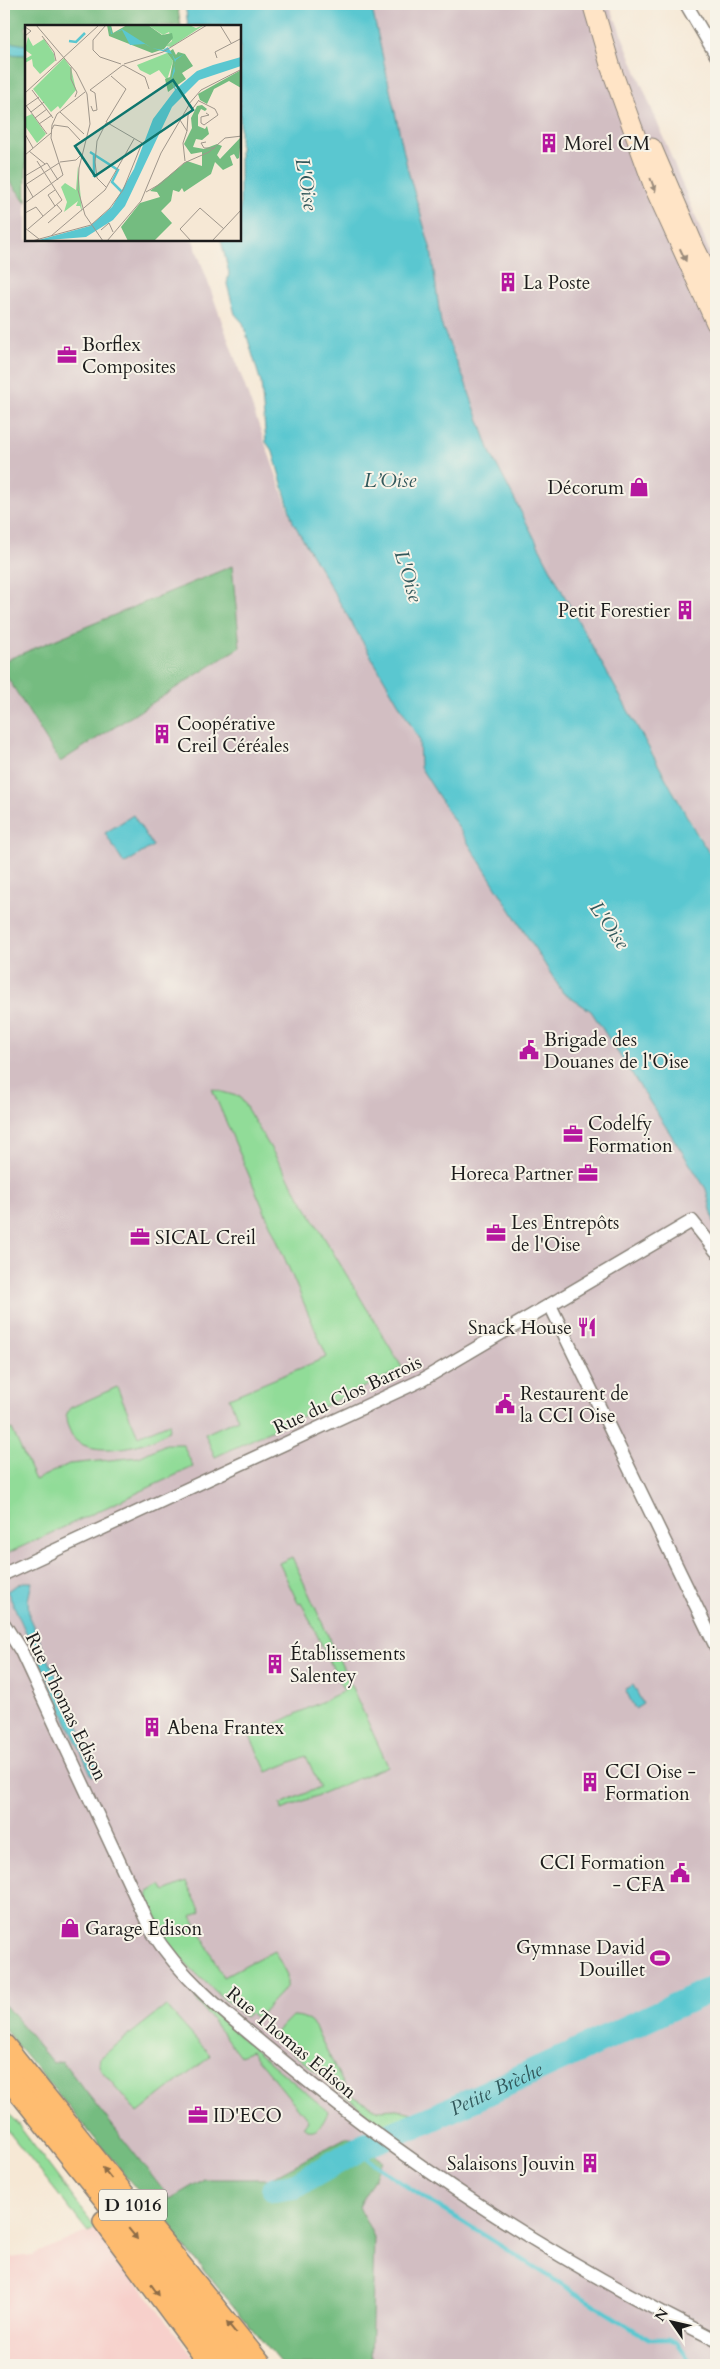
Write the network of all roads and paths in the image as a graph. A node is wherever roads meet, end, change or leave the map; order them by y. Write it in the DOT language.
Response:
graph roads {
  1 [pos="686,4"];
  2 [pos="592,5"];
  3 [pos="716,55"];
  4 [pos="716,290"];
  5 [pos="716,323"];
  6 [pos="716,1251"];
  7 [pos="550,1305"];
  8 [pos="4,1574"];
  9 [pos="4,1624"];
  10 [pos="716,1647"];
  11 [pos="4,2045"];
  12 [pos="4,2074"];
  13 [pos="4,2080"];
  14 [pos="716,2340"];
  15 [pos="211,2365"];
  16 [pos="237,2365"];
  17 [pos="261,2365"];
  1 -- 3 [label="street"];
  2 -- 4 [label="main road"];
  2 -- 5 [label="main road, one-way"];
  6 -- 7 [label="street, Rue du Clos Barrois"];
  7 -- 8 [label="street, Rue du Clos Barrois"];
  7 -- 10 [label="street"];
  9 -- 14 [label="street, Rue Thomas Edison"];
  17 -- 11 [label="highway, D 1016, one-way"];
  12 -- 16 [label="highway, D 1016, one-way"];
  13 -- 15 [label="highway, D 1016, one-way"];
}
